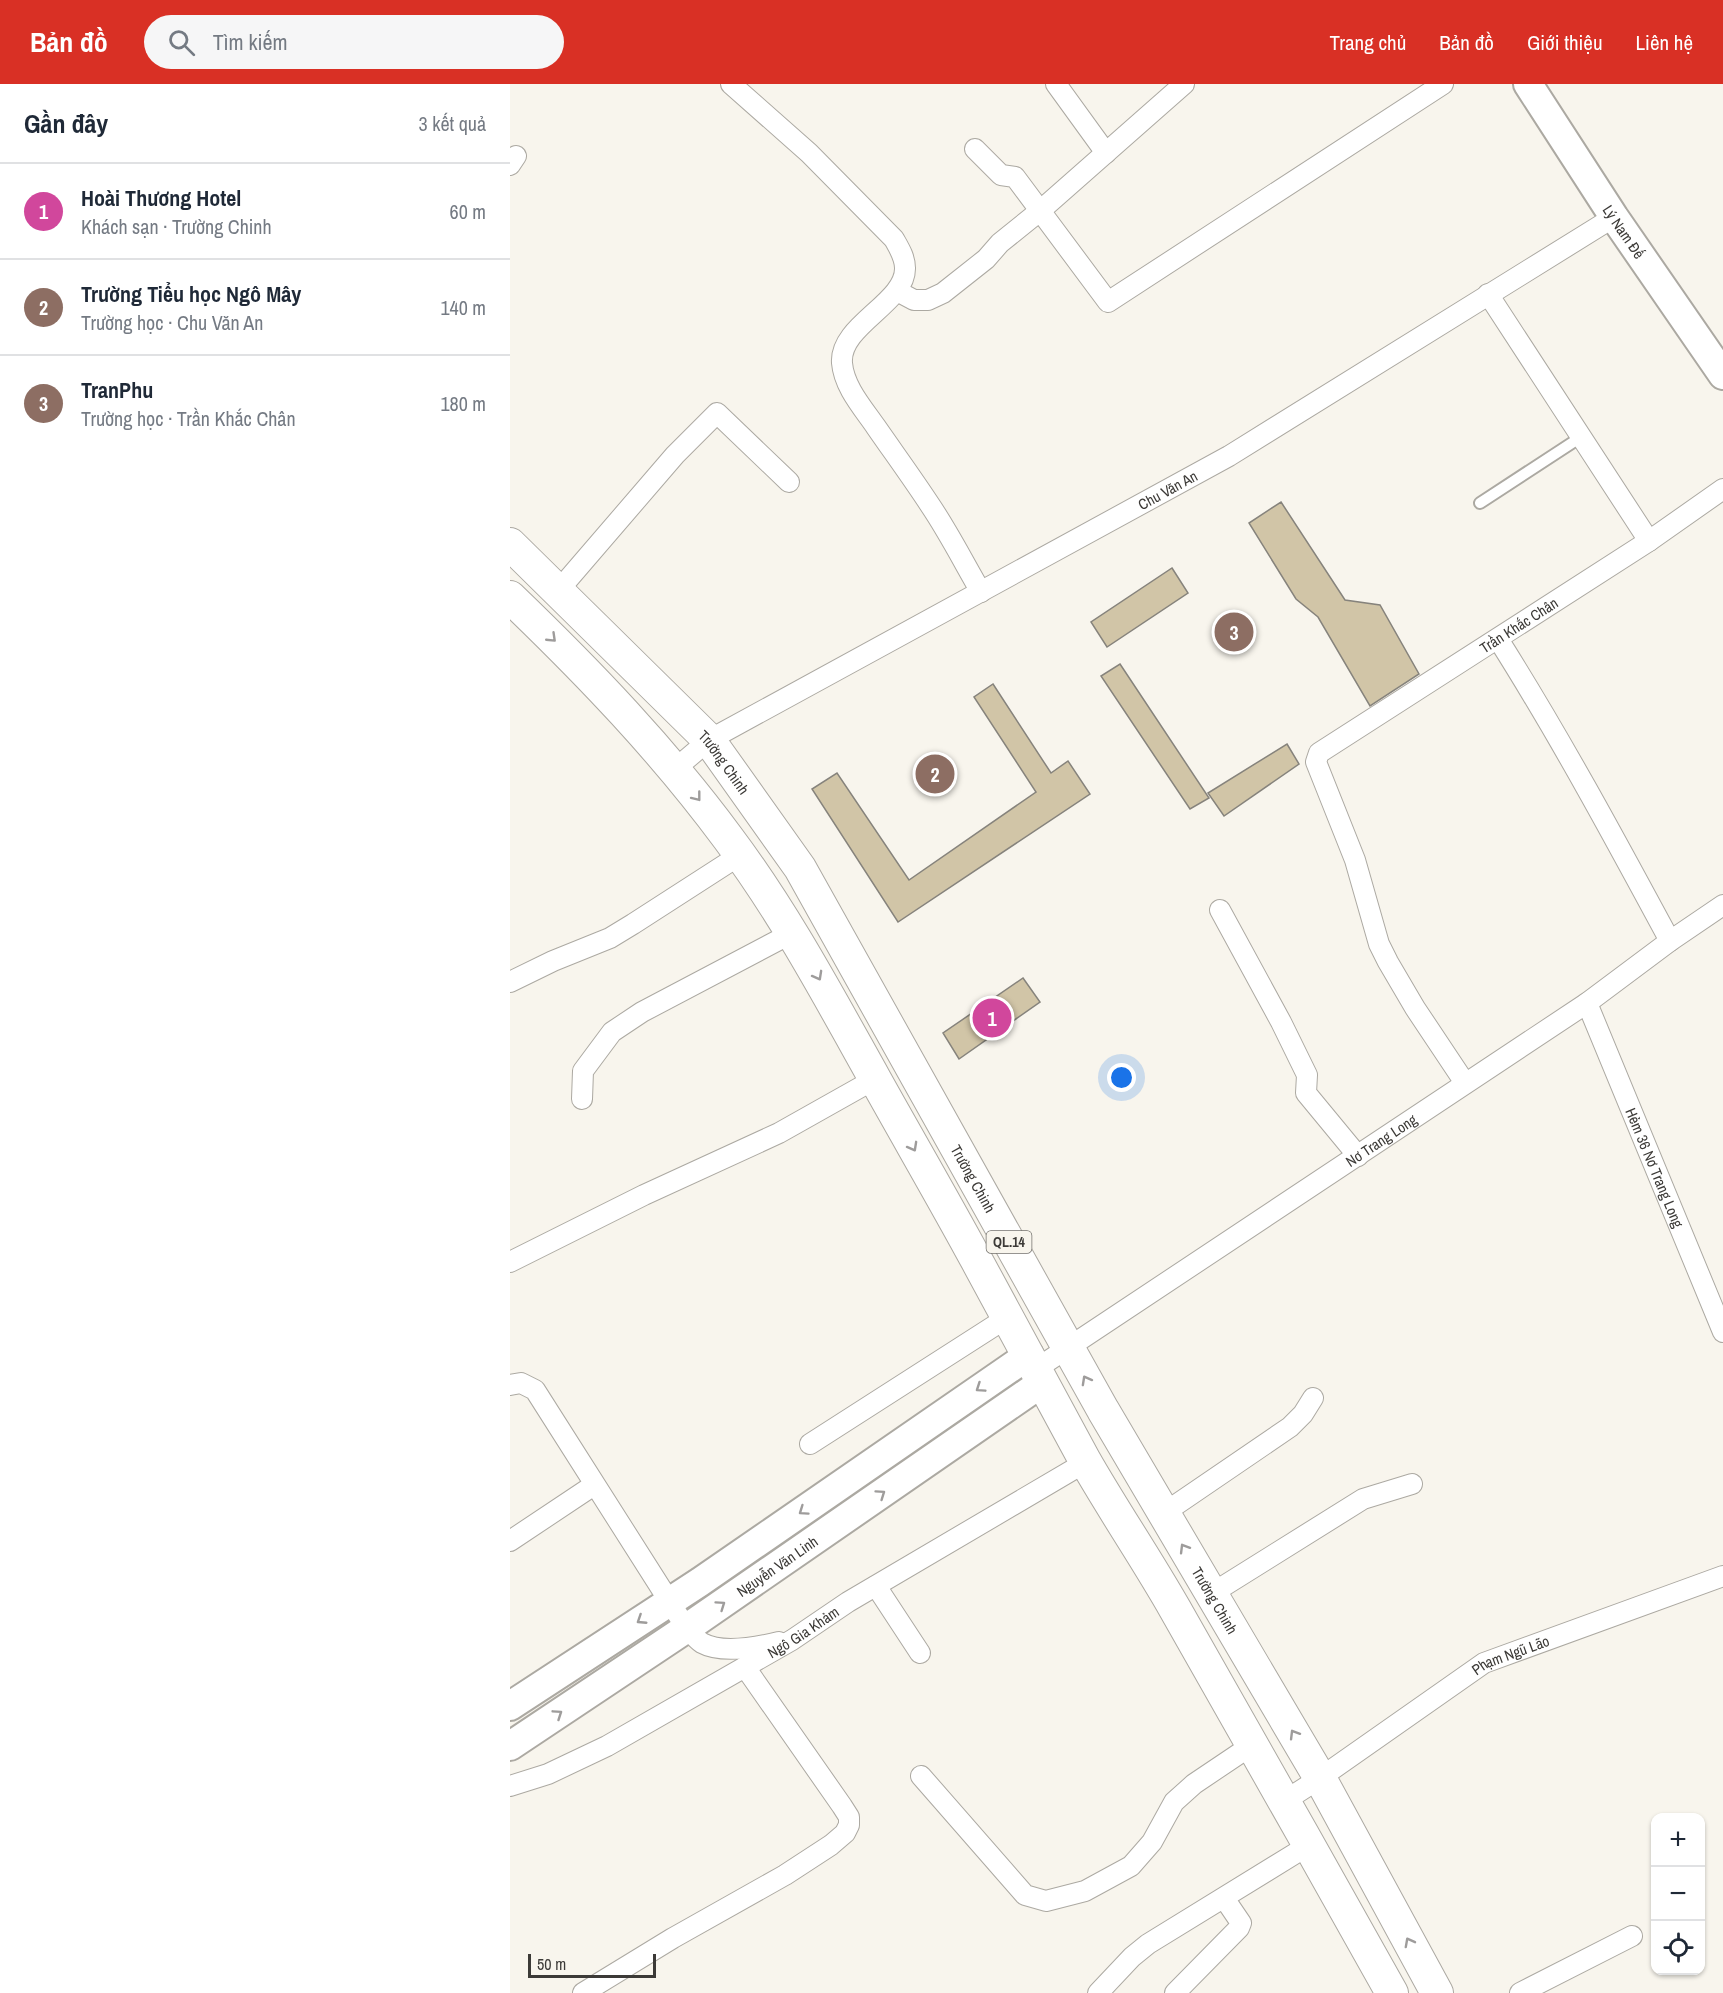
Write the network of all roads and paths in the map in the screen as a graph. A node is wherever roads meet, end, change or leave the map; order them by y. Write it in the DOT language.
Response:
graph roads {
  1 [pos="731,84"];
  2 [pos="1056,84"];
  3 [pos="1184,84"];
  4 [pos="1443,84"];
  5 [pos="1528,84"];
  6 [pos="975,149"];
  7 [pos="1106,153"];
  8 [pos="1041,210"];
  9 [pos="1614,217"];
  10 [pos="897,291"];
  11 [pos="1488,294"];
  12 [pos="1723,375"];
  13 [pos="1581,437"];
  14 [pos="789,482"];
  15 [pos="1723,489"];
  16 [pos="1480,503"];
  17 [pos="1649,541"];
  18 [pos="510,544"];
  19 [pos="558,591"];
  20 [pos="981,592"];
  21 [pos="510,597"];
  22 [pos="1498,639"];
  23 [pos="709,740"];
  24 [pos="675,769"];
  25 [pos="740,855"];
  26 [pos="1723,905"];
  27 [pos="1220,910"];
  28 [pos="792,933"];
  29 [pos="1670,941"];
  30 [pos="510,982"];
  31 [pos="1587,1003"];
  32 [pos="874,1079"];
  33 [pos="1465,1083"];
  34 [pos="582,1099"];
  35 [pos="1358,1156"];
  36 [pos="510,1262"];
  37 [pos="1008,1317"];
  38 [pos="1723,1332"];
  39 [pos="1068,1348"];
  40 [pos="1036,1369"];
  41 [pos="510,1385"];
  42 [pos="1313,1398"];
  43 [pos="810,1443"];
  44 [pos="1086,1462"];
  45 [pos="1412,1484"];
  46 [pos="594,1485"];
  47 [pos="1164,1513"];
  48 [pos="510,1541"];
  49 [pos="1723,1576"];
  50 [pos="876,1586"];
  51 [pos="1211,1594"];
  52 [pos="670,1602"];
  53 [pos="687,1628"];
  54 [pos="792,1640"];
  55 [pos="920,1653"];
  56 [pos="745,1667"];
  57 [pos="510,1706"];
  58 [pos="1252,1745"];
  59 [pos="510,1746"];
  60 [pos="921,1776"];
  61 [pos="1320,1778"];
  62 [pos="510,1786"];
  63 [pos="1283,1802"];
  64 [pos="1309,1845"];
  65 [pos="1224,1898"];
  66 [pos="1632,1936"];
  67 [pos="584,1993"];
  68 [pos="1098,1993"];
  69 [pos="1176,1993"];
  70 [pos="1392,1993"];
  71 [pos="1437,1993"];
  72 [pos="1520,1993"];
  1 -- 10 [label="street"];
  2 -- 7 [label="street"];
  3 -- 7 [label="street"];
  4 -- 8 [label="street"];
  5 -- 9 [label="street, Lý Nam Đế"];
  6 -- 8 [label="street"];
  7 -- 8 [label="street"];
  8 -- 10 [label="street"];
  9 -- 11 [label="street, Chu Văn An"];
  9 -- 12 [label="street, Lý Nam Đế"];
  10 -- 20 [label="street"];
  11 -- 13 [label="street"];
  11 -- 20 [label="street, Chu Văn An"];
  13 -- 16 [label="lane"];
  13 -- 17 [label="street"];
  14 -- 19 [label="street"];
  15 -- 17 [label="street, Trần Khắc Chân"];
  17 -- 22 [label="street, Trần Khắc Chân"];
  18 -- 19 [label="main road, Trường Chinh / QL.14"];
  19 -- 23 [label="main road, Trường Chinh / QL.14"];
  20 -- 23 [label="street, Chu Văn An"];
  21 -- 24 [label="main road, QL.14, one-way"];
  22 -- 29 [label="street"];
  22 -- 33 [label="street, Trần Khắc Chân"];
  23 -- 24 [label="street, Chu Văn An"];
  23 -- 39 [label="main road, Trường Chinh / QL.14"];
  24 -- 25 [label="main road, QL.14, one-way"];
  25 -- 28 [label="main road, QL.14"];
  25 -- 30 [label="street"];
  26 -- 29 [label="street, Nơ Trang Long"];
  27 -- 35 [label="street"];
  28 -- 32 [label="main road, QL.14, one-way"];
  28 -- 34 [label="street"];
  29 -- 31 [label="street, Nơ Trang Long"];
  31 -- 33 [label="street, Nơ Trang Long"];
  31 -- 38 [label="street, Hẻm 36 Nơ Trang Long"];
  32 -- 36 [label="street"];
  32 -- 37 [label="main road, QL.14, one-way"];
  33 -- 35 [label="street, Nơ Trang Long"];
  35 -- 39 [label="street, Nơ Trang Long"];
  37 -- 40 [label="main road, QL.14"];
  37 -- 43 [label="street"];
  39 -- 40 [label="street, Nơ Trang Long"];
  47 -- 39 [label="main road, Trường Chinh / QL.14, one-way"];
  40 -- 44 [label="main road, QL.14"];
  40 -- 52 [label="street, Nguyễn Văn Linh, one-way"];
  53 -- 40 [label="street, Nguyễn Văn Linh, one-way"];
  41 -- 46 [label="street"];
  42 -- 47 [label="street"];
  44 -- 50 [label="street, Ngô Gia Khảm"];
  44 -- 58 [label="main road, QL.14"];
  45 -- 51 [label="street"];
  46 -- 48 [label="street"];
  46 -- 52 [label="street"];
  51 -- 47 [label="main road, Trường Chinh / QL.14, one-way"];
  49 -- 61 [label="street, Phạm Ngũ Lão"];
  50 -- 54 [label="street, Ngô Gia Khảm"];
  50 -- 55 [label="street"];
  61 -- 51 [label="main road, Trường Chinh / QL.14, one-way"];
  52 -- 53 [label="street"];
  52 -- 57 [label="street, Nguyễn Văn Linh, one-way"];
  53 -- 54 [label="street"];
  59 -- 53 [label="street, Nguyễn Văn Linh, one-way"];
  54 -- 56 [label="street, Ngô Gia Khảm"];
  56 -- 62 [label="street, Ngô Gia Khảm"];
  56 -- 67 [label="street"];
  58 -- 60 [label="street"];
  58 -- 63 [label="main road, QL.14"];
  61 -- 63 [label="street, Phạm Ngũ Lão"];
  71 -- 61 [label="main road, Trường Chinh / QL.14, one-way"];
  63 -- 64 [label="main road, QL.14"];
  64 -- 65 [label="street"];
  64 -- 70 [label="main road, QL.14"];
  65 -- 68 [label="street"];
  65 -- 69 [label="street"];
  66 -- 72 [label="street"];
}
